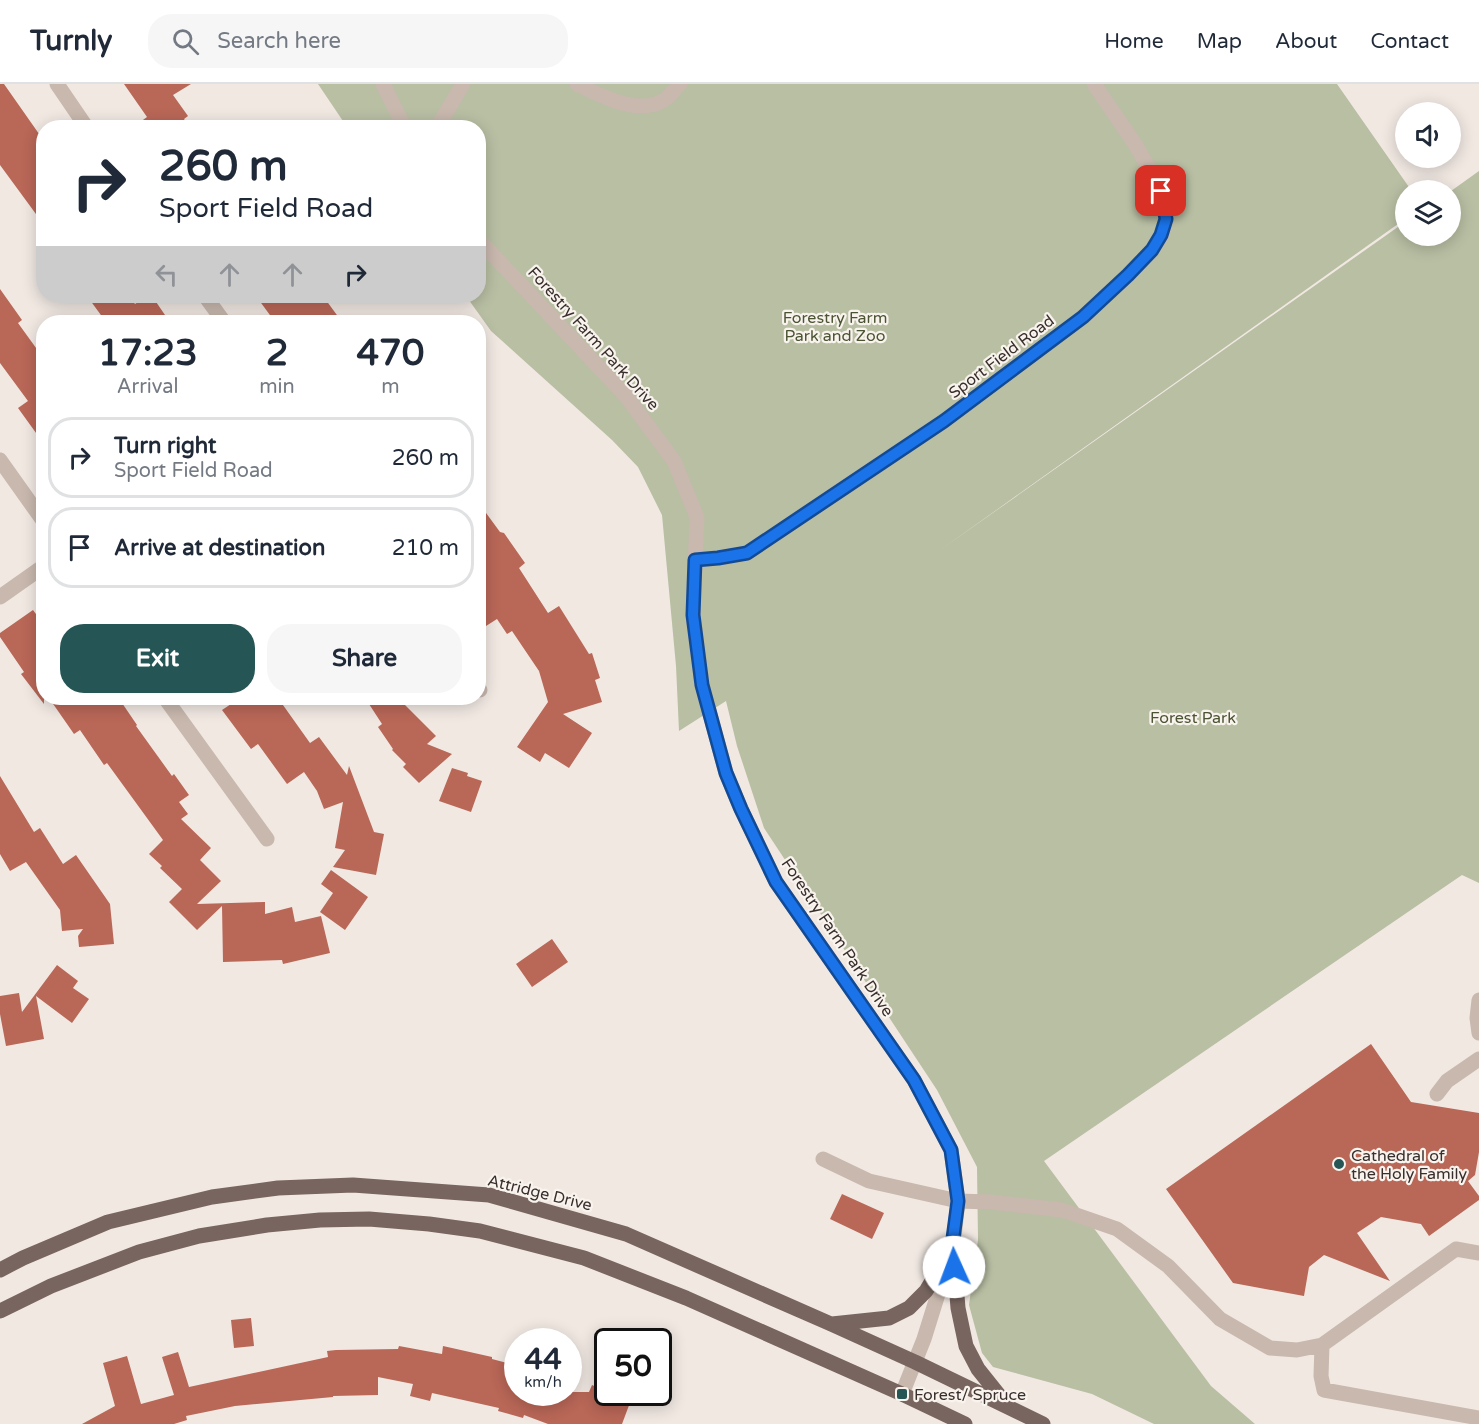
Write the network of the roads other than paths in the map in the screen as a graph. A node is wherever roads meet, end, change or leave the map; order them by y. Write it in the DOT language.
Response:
graph roads {
  1 [pos="57,84"];
  2 [pos="384,84"];
  3 [pos="463,84"];
  4 [pos="578,84"];
  5 [pos="680,84"];
  6 [pos="1094,84"];
  7 [pos="82,120"];
  8 [pos="401,120"];
  9 [pos="441,120"];
  10 [pos="486,247"];
  11 [pos="0,460"];
  12 [pos="36,511"];
  13 [pos="695,560"];
  14 [pos="36,572"];
  15 [pos="0,597"];
  16 [pos="170,705"];
  17 [pos="267,839"];
  18 [pos="1479,999"];
  19 [pos="1479,1033"];
  20 [pos="1479,1059"];
  21 [pos="1437,1094"];
  22 [pos="823,1159"];
  23 [pos="958,1201"];
  24 [pos="952,1246"];
  25 [pos="1479,1253"];
  26 [pos="0,1270"];
  27 [pos="0,1311"];
  28 [pos="831,1324"];
  29 [pos="1323,1345"];
  30 [pos="915,1362"];
  31 [pos="902,1394"];
  32 [pos="1010,1408"];
  33 [pos="1479,1418"];
  34 [pos="965,1424"];
  35 [pos="1043,1424"];
  1 -- 7 [label="street"];
  2 -- 8 [label="street"];
  3 -- 9 [label="street"];
  4 -- 5 [label="street"];
  6 -- 13 [label="street, Sport Field Road"];
  10 -- 13 [label="street, Forestry Farm Park Drive"];
  11 -- 12 [label="street"];
  13 -- 23 [label="street, Forestry Farm Park Drive"];
  14 -- 15 [label="street"];
  16 -- 17 [label="street"];
  18 -- 19 [label="street"];
  20 -- 21 [label="street"];
  22 -- 23 [label="street"];
  23 -- 24 [label="street, Forestry Farm Park Drive"];
  23 -- 29 [label="street"];
  24 -- 28 [label="main road"];
  24 -- 30 [label="street, Forestry Farm Park Drive"];
  24 -- 32 [label="main road"];
  25 -- 29 [label="street"];
  26 -- 28 [label="main road, Attridge Drive"];
  27 -- 31 [label="main road"];
  28 -- 30 [label="main road, Attridge Drive"];
  29 -- 33 [label="street"];
  30 -- 31 [label="street, Forestry Farm Park Drive"];
  30 -- 32 [label="main road, Attridge Drive"];
  31 -- 34 [label="main road"];
  32 -- 35 [label="main road, Attridge Drive"];
}
